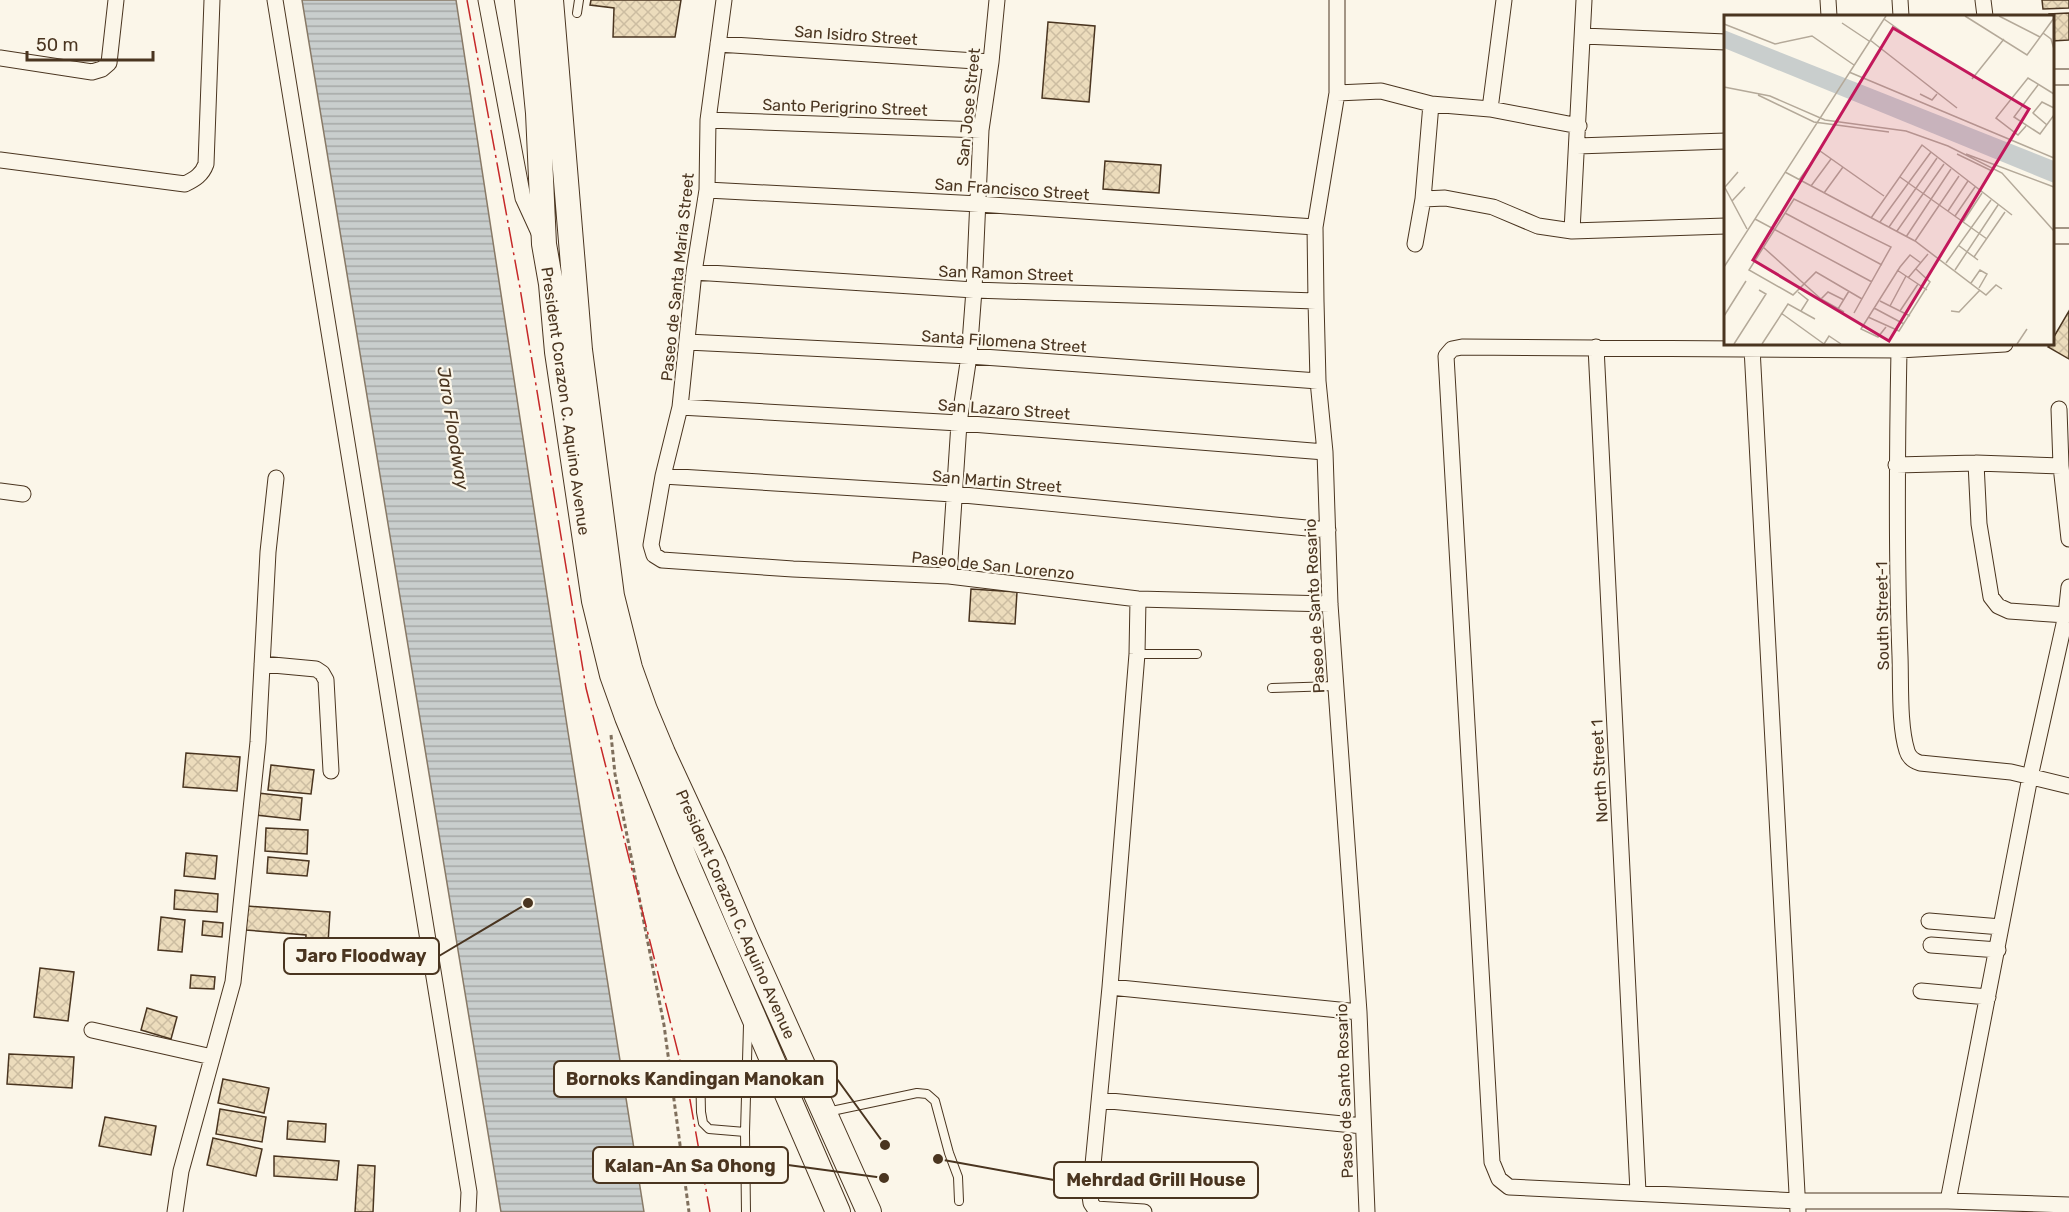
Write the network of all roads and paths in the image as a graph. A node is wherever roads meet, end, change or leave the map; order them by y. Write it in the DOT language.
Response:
graph roads {
  1 [pos="116,0"];
  2 [pos="212,0"];
  3 [pos="275,0"];
  4 [pos="486,0"];
  5 [pos="527,0"];
  6 [pos="551,0"];
  7 [pos="579,0"];
  8 [pos="724,0"];
  9 [pos="997,0"];
  10 [pos="1336,0"];
  11 [pos="1504,0"];
  12 [pos="1584,0"];
  13 [pos="1900,0"];
  14 [pos="1983,0"];
  15 [pos="577,12"];
  16 [pos="1901,15"];
  17 [pos="1985,15"];
  18 [pos="1583,36"];
  19 [pos="1724,42"];
  20 [pos="718,44"];
  21 [pos="531,47"];
  22 [pos="555,47"];
  23 [pos="0,58"];
  24 [pos="991,62"];
  25 [pos="1337,93"];
  26 [pos="1431,104"];
  27 [pos="1490,109"];
  28 [pos="562,111"];
  29 [pos="538,113"];
  30 [pos="708,120"];
  31 [pos="1579,126"];
  32 [pos="981,130"];
  33 [pos="1724,141"];
  34 [pos="1578,146"];
  35 [pos="0,160"];
  36 [pos="707,190"];
  37 [pos="1423,199"];
  38 [pos="979,204"];
  39 [pos="1724,226"];
  40 [pos="1315,227"];
  41 [pos="1572,231"];
  42 [pos="544,244"];
  43 [pos="1415,244"];
  44 [pos="694,272"];
  45 [pos="562,284"];
  46 [pos="974,290"];
  47 [pos="1316,302"];
  48 [pos="687,342"];
  49 [pos="1987,345"];
  50 [pos="1596,347"];
  51 [pos="1752,348"];
  52 [pos="1899,350"];
  53 [pos="969,356"];
  54 [pos="1318,381"];
  55 [pos="680,407"];
  56 [pos="2059,410"];
  57 [pos="959,423"];
  58 [pos="1325,452"];
  59 [pos="1976,463"];
  60 [pos="1896,465"];
  61 [pos="2061,466"];
  62 [pos="663,476"];
  63 [pos="276,478"];
  64 [pos="0,491"];
  65 [pos="23,494"];
  66 [pos="953,494"];
  67 [pos="1328,530"];
  68 [pos="2069,539"];
  69 [pos="654,555"];
  70 [pos="949,576"];
  71 [pos="2069,587"];
  72 [pos="1138,599"];
  73 [pos="1330,604"];
  74 [pos="2066,615"];
  75 [pos="1137,654"];
  76 [pos="1197,654"];
  77 [pos="262,664"];
  78 [pos="1335,686"];
  79 [pos="1272,688"];
  80 [pos="611,726"];
  81 [pos="331,771"];
  82 [pos="2030,777"];
  83 [pos="667,786"];
  84 [pos="2069,786"];
  85 [pos="1929,921"];
  86 [pos="2001,927"];
  87 [pos="1931,945"];
  88 [pos="1998,950"];
  89 [pos="1110,987"];
  90 [pos="1921,991"];
  91 [pos="1988,997"];
  92 [pos="748,1002"];
  93 [pos="1359,1012"];
  94 [pos="92,1030"];
  95 [pos="212,1057"];
  96 [pos="700,1066"];
  97 [pos="1100,1100"];
  98 [pos="825,1113"];
  99 [pos="1364,1126"];
  100 [pos="745,1132"];
  101 [pos="1638,1192"];
  102 [pos="959,1201"];
  103 [pos="1948,1201"];
  104 [pos="2069,1205"];
  105 [pos="1798,1207"];
  106 [pos="175,1212"];
  107 [pos="468,1212"];
  108 [pos="689,1212"];
  109 [pos="746,1212"];
  110 [pos="838,1212"];
  111 [pos="854,1212"];
  112 [pos="869,1212"];
  113 [pos="1144,1212"];
  114 [pos="1367,1212"];
  1 -- 23 [label="street"];
  2 -- 35 [label="street"];
  3 -- 107 [label="street"];
  4 -- 42 [label="street"];
  5 -- 21 [label="main road, President Corazon C. Aquino Avenue"];
  6 -- 22 [label="main road, President Corazon C. Aquino Avenue"];
  7 -- 15 [label="lane"];
  8 -- 20 [label="street, Paseo de Santa Maria Street"];
  9 -- 24 [label="street, San Jose Street"];
  10 -- 25 [label="street, Paseo de Santo Rosario"];
  11 -- 27 [label="street"];
  12 -- 18 [label="street"];
  13 -- 16 [label="street"];
  14 -- 17 [label="street"];
  18 -- 19 [label="street"];
  18 -- 31 [label="street"];
  20 -- 24 [label="street, San Isidro Street"];
  20 -- 30 [label="street, Paseo de Santa Maria Street"];
  21 -- 22 [label="main road"];
  21 -- 29 [label="main road, President Corazon C. Aquino Avenue"];
  22 -- 28 [label="main road, President Corazon C. Aquino Avenue"];
  24 -- 32 [label="street, San Jose Street"];
  25 -- 26 [label="street"];
  25 -- 40 [label="street, Paseo de Santo Rosario"];
  26 -- 27 [label="street"];
  26 -- 37 [label="street"];
  27 -- 31 [label="street"];
  28 -- 29 [label="main road"];
  28 -- 45 [label="main road, President Corazon C. Aquino Avenue"];
  29 -- 42 [label="main road, President Corazon C. Aquino Avenue"];
  30 -- 32 [label="street, Santo Perigrino Street"];
  30 -- 36 [label="street, Paseo de Santa Maria Street"];
  31 -- 34 [label="street"];
  32 -- 38 [label="street, San Jose Street"];
  33 -- 34 [label="street"];
  34 -- 41 [label="street"];
  36 -- 38 [label="street, San Francisco Street"];
  36 -- 44 [label="street, Paseo de Santa Maria Street"];
  37 -- 41 [label="street"];
  37 -- 43 [label="street"];
  38 -- 40 [label="street, San Francisco Street"];
  38 -- 46 [label="street, San Jose Street"];
  39 -- 41 [label="street"];
  40 -- 47 [label="street, Paseo de Santo Rosario"];
  42 -- 45 [label="main road, President Corazon C. Aquino Avenue"];
  44 -- 46 [label="street, San Ramon Street"];
  44 -- 48 [label="street, Paseo de Santa Maria Street"];
  45 -- 83 [label="main road, President Corazon C. Aquino Avenue"];
  46 -- 47 [label="street, San Ramon Street"];
  46 -- 53 [label="street, San Jose Street"];
  47 -- 54 [label="street, Paseo de Santo Rosario"];
  48 -- 53 [label="street, Santa Filomena Street"];
  48 -- 55 [label="street, Paseo de Santa Maria Street"];
  49 -- 52 [label="street"];
  50 -- 51 [label="street"];
  50 -- 101 [label="street, North Street 1"];
  50 -- 101 [label="street"];
  51 -- 52 [label="street"];
  51 -- 105 [label="street"];
  52 -- 60 [label="street, South Street-1"];
  53 -- 54 [label="street, Santa Filomena Street"];
  53 -- 57 [label="street, San Jose Street"];
  54 -- 58 [label="street, Paseo de Santo Rosario"];
  55 -- 57 [label="street, San Lazaro Street"];
  55 -- 62 [label="street, Paseo de Santa Maria Street"];
  56 -- 61 [label="street"];
  57 -- 58 [label="street, San Lazaro Street"];
  57 -- 66 [label="street, San Jose Street"];
  58 -- 67 [label="street, Paseo de Santo Rosario"];
  59 -- 60 [label="street"];
  59 -- 61 [label="street"];
  59 -- 74 [label="street"];
  60 -- 82 [label="street, South Street-1"];
  61 -- 68 [label="street"];
  62 -- 66 [label="street, San Martin Street"];
  62 -- 69 [label="street, Paseo de Santa Maria Street"];
  63 -- 77 [label="street"];
  64 -- 65 [label="street"];
  66 -- 67 [label="street, San Martin Street"];
  66 -- 70 [label="street, San Jose Street"];
  67 -- 73 [label="street, Paseo de Santo Rosario"];
  69 -- 70 [label="street, Paseo de San Lorenzo"];
  70 -- 72 [label="street, Paseo de San Lorenzo"];
  71 -- 74 [label="street"];
  72 -- 73 [label="street, Paseo de San Lorenzo"];
  72 -- 75 [label="street"];
  73 -- 78 [label="street, Paseo de Santo Rosario"];
  74 -- 82 [label="street"];
  75 -- 76 [label="lane"];
  75 -- 89 [label="street"];
  77 -- 81 [label="street"];
  77 -- 95 [label="street"];
  78 -- 79 [label="lane"];
  78 -- 93 [label="street, Paseo de Santo Rosario"];
  80 -- 108 [label="path"];
  82 -- 84 [label="street, South Street-1"];
  82 -- 86 [label="street"];
  83 -- 92 [label="main road, President Corazon C. Aquino Avenue"];
  83 -- 98 [label="main road, President Corazon C. Aquino Avenue"];
  83 -- 111 [label="main road, President Corazon C. Aquino Avenue"];
  85 -- 86 [label="street"];
  86 -- 88 [label="street"];
  87 -- 88 [label="street"];
  88 -- 91 [label="street"];
  89 -- 93 [label="street"];
  89 -- 97 [label="street"];
  90 -- 91 [label="street"];
  91 -- 103 [label="street"];
  92 -- 100 [label="lane"];
  92 -- 110 [label="main road, President Corazon C. Aquino Avenue"];
  93 -- 99 [label="street, Paseo de Santo Rosario"];
  94 -- 95 [label="street"];
  95 -- 106 [label="street"];
  96 -- 100 [label="lane"];
  97 -- 99 [label="street"];
  97 -- 113 [label="street"];
  98 -- 102 [label="lane"];
  98 -- 112 [label="main road, President Corazon C. Aquino Avenue"];
  99 -- 114 [label="street, Paseo de Santo Rosario"];
  100 -- 109 [label="lane"];
  101 -- 105 [label="street"];
  103 -- 104 [label="street"];
  103 -- 105 [label="street"];
}
